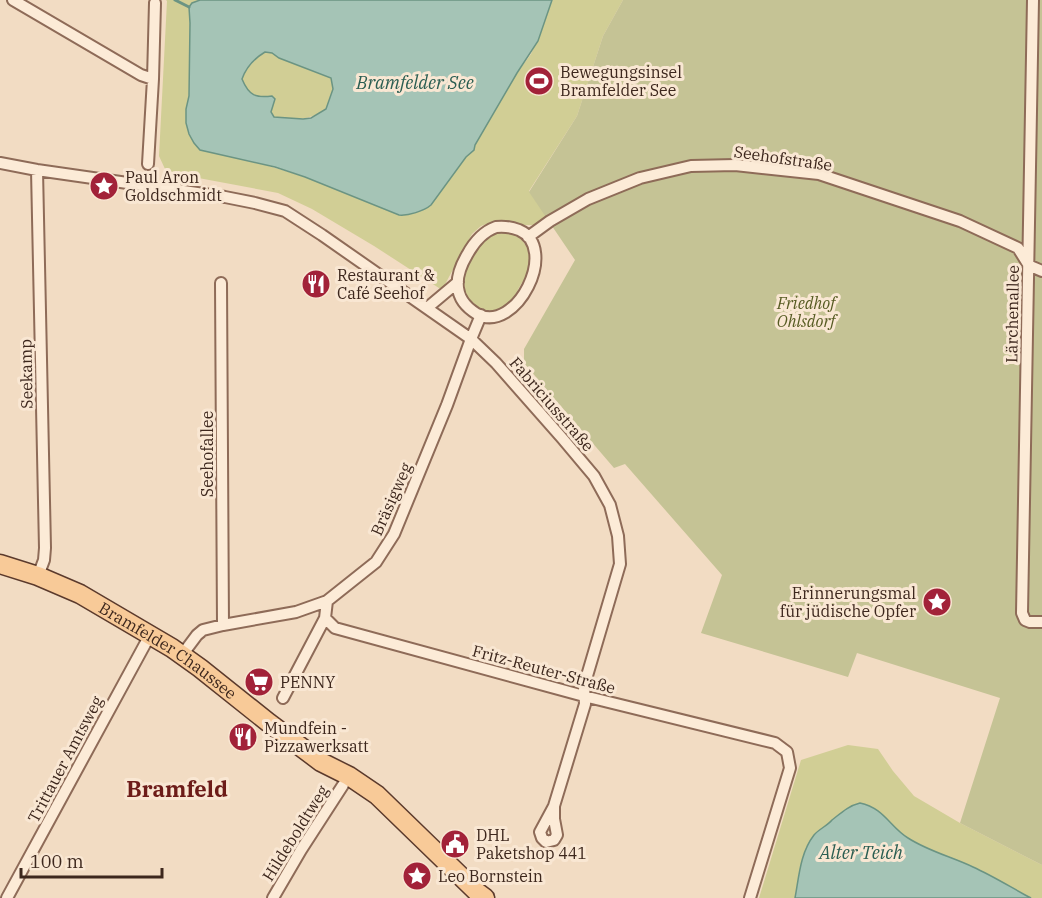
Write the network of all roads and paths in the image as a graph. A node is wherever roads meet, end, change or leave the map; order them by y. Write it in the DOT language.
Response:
graph roads {
  1 [pos="13,0"];
  2 [pos="155,3"];
  3 [pos="1036,6"];
  4 [pos="153,79"];
  5 [pos="0,162"];
  6 [pos="148,164"];
  7 [pos="37,170"];
  8 [pos="528,237"];
  9 [pos="1028,265"];
  10 [pos="1042,270"];
  11 [pos="458,282"];
  12 [pos="221,283"];
  13 [pos="427,308"];
  14 [pos="481,315"];
  15 [pos="471,339"];
  16 [pos="0,564"];
  17 [pos="38,576"];
  18 [pos="327,601"];
  19 [pos="325,618"];
  20 [pos="1042,622"];
  21 [pos="223,625"];
  22 [pos="150,635"];
  23 [pos="182,655"];
  24 [pos="584,696"];
  25 [pos="283,698"];
  26 [pos="321,762"];
  27 [pos="344,785"];
  28 [pos="554,806"];
  29 [pos="7,898"];
  30 [pos="273,898"];
  31 [pos="468,898"];
  32 [pos="485,898"];
  33 [pos="750,898"];
  1 -- 4 [label="street"];
  2 -- 4 [label="street"];
  3 -- 9 [label="street, Lärchenallee"];
  4 -- 6 [label="street"];
  5 -- 7 [label="street"];
  7 -- 13 [label="street, Fabriciusstraße"];
  7 -- 17 [label="street, Seekamp"];
  8 -- 9 [label="street, Seehofstraße"];
  8 -- 11 [label="street"];
  8 -- 14 [label="street"];
  9 -- 10 [label="street"];
  9 -- 20 [label="street, Lärchenallee"];
  11 -- 13 [label="street"];
  11 -- 14 [label="street"];
  12 -- 21 [label="street, Seehofallee"];
  13 -- 15 [label="street, Fabriciusstraße"];
  14 -- 15 [label="street, Bräsigweg"];
  15 -- 18 [label="street, Bräsigweg"];
  15 -- 24 [label="street, Fabriciusstraße"];
  16 -- 17 [label="main road, Bramfelder Chaussee"];
  17 -- 22 [label="main road, Bramfelder Chaussee"];
  18 -- 19 [label="street"];
  18 -- 21 [label="street, Bräsigweg"];
  19 -- 24 [label="street, Fritz-Reuter-Straße"];
  19 -- 25 [label="street"];
  21 -- 23 [label="street, Bräsigweg"];
  22 -- 23 [label="main road, Bramfelder Chaussee"];
  22 -- 29 [label="street, Trittauer Amtsweg"];
  23 -- 26 [label="main road, Bramfelder Chaussee"];
  24 -- 28 [label="street, Fabriciusstraße"];
  24 -- 33 [label="street, Fritz-Reuter-Straße"];
  26 -- 27 [label="main road, Bramfelder Chaussee"];
  26 -- 32 [label="main road, Bramfelder Chaussee"];
  27 -- 30 [label="street, Hildeboldtweg"];
  27 -- 31 [label="main road, Bramfelder Chaussee"];
}
